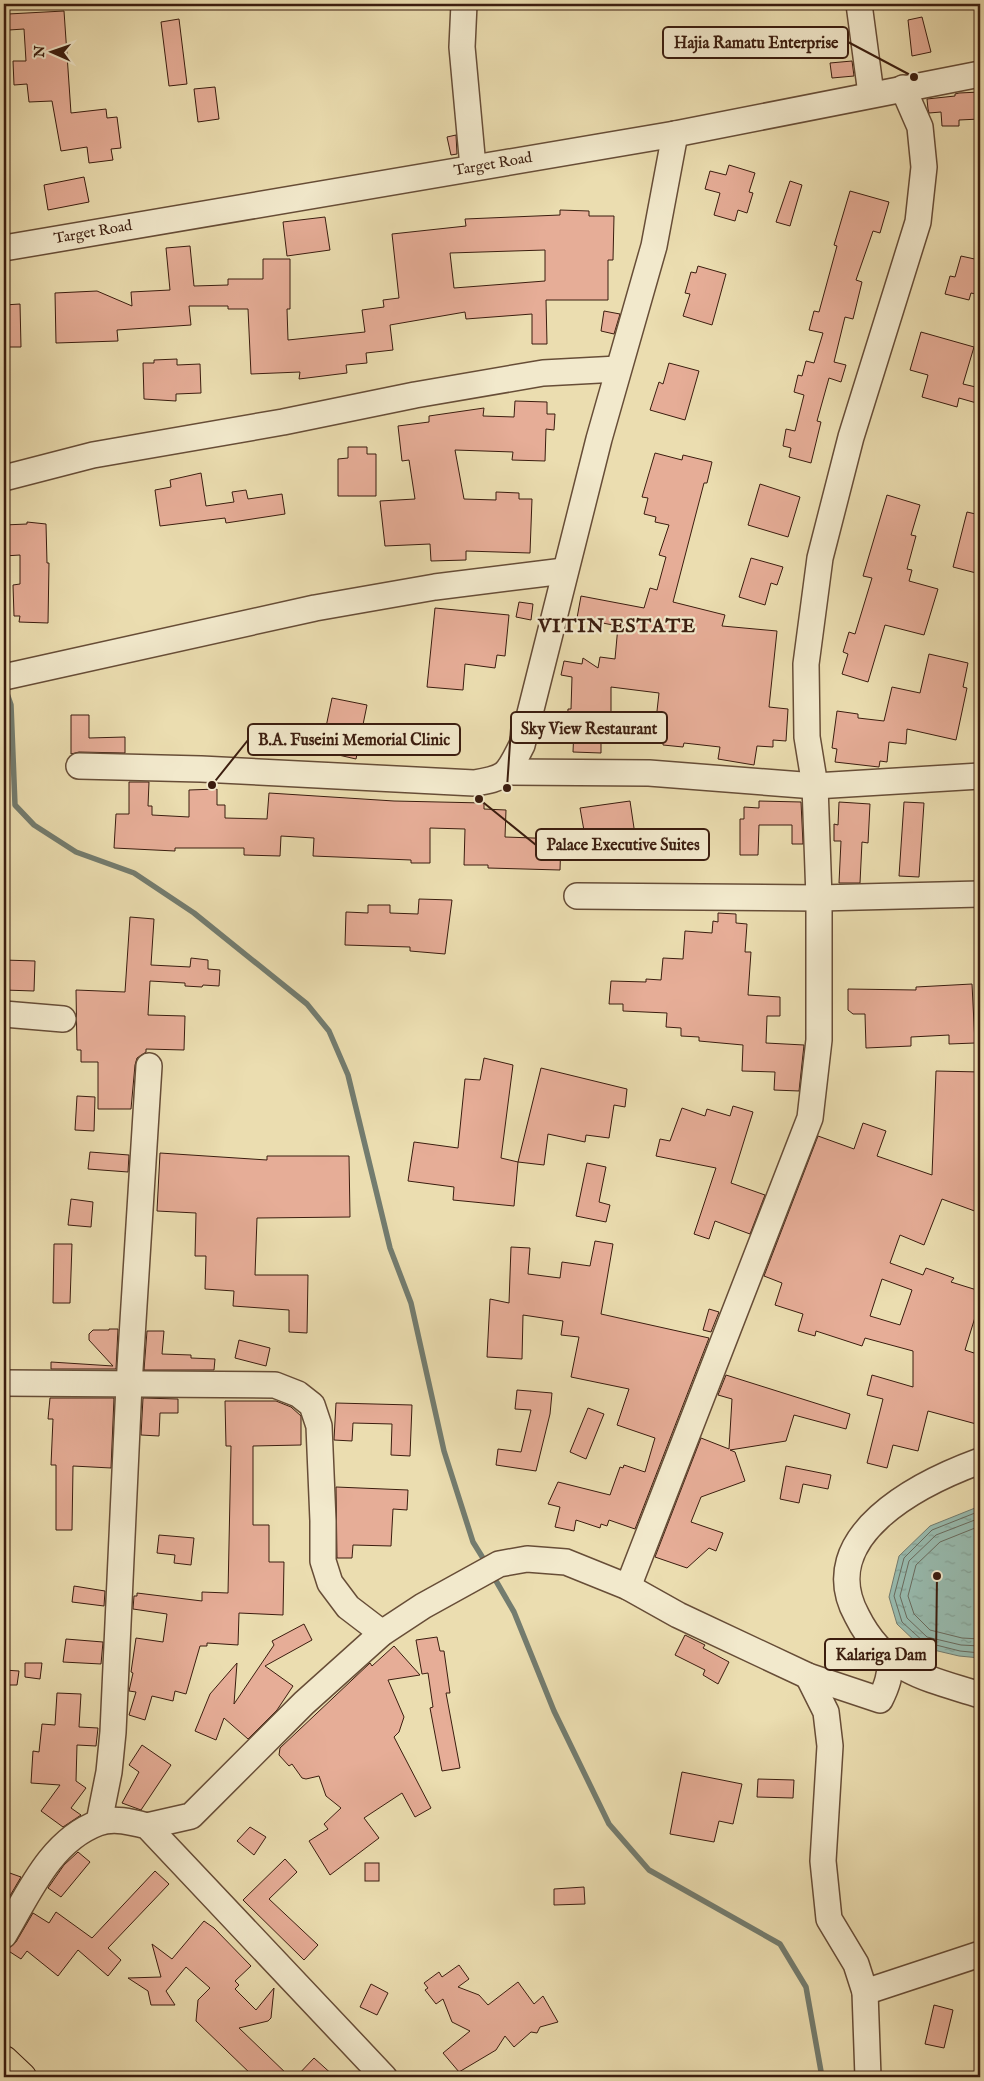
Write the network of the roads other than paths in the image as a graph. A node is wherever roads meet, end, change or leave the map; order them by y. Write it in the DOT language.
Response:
graph roads {
  1 [pos="464,4"];
  2 [pos="859,4"];
  3 [pos="980,74"];
  4 [pos="903,88"];
  5 [pos="871,94"];
  6 [pos="675,134"];
  7 [pos="474,167"];
  8 [pos="4,248"];
  9 [pos="618,369"];
  10 [pos="4,478"];
  11 [pos="564,571"];
  12 [pos="7,676"];
  13 [pos="79,766"];
  14 [pos="509,772"];
  15 [pos="980,776"];
  16 [pos="815,786"];
  17 [pos="980,894"];
  18 [pos="577,896"];
  19 [pos="819,898"];
  20 [pos="4,1014"];
  21 [pos="63,1019"];
  22 [pos="149,1066"];
  23 [pos="4,1383"];
  24 [pos="129,1385"];
  25 [pos="980,1461"];
  26 [pos="628,1587"];
  27 [pos="382,1633"];
  28 [pos="890,1658"];
  29 [pos="808,1676"];
  30 [pos="980,1695"];
  31 [pos="99,1822"];
  32 [pos="147,1826"];
  33 [pos="4,1936"];
  34 [pos="980,1954"];
  35 [pos="865,1992"];
  36 [pos="4,2060"];
  37 [pos="22,2077"];
  38 [pos="384,2077"];
  39 [pos="868,2077"];
  1 -- 7 [label="street"];
  2 -- 5 [label="street"];
  3 -- 4 [label="street, Target Road"];
  4 -- 5 [label="street, Target Road"];
  4 -- 16 [label="street"];
  5 -- 6 [label="street, Target Road"];
  6 -- 7 [label="street, Target Road"];
  6 -- 9 [label="street"];
  7 -- 8 [label="street, Target Road"];
  9 -- 10 [label="street"];
  9 -- 11 [label="street"];
  11 -- 12 [label="street"];
  11 -- 14 [label="street"];
  13 -- 14 [label="street"];
  14 -- 16 [label="street"];
  15 -- 16 [label="street"];
  16 -- 19 [label="street"];
  17 -- 19 [label="street"];
  18 -- 19 [label="street"];
  19 -- 26 [label="street"];
  20 -- 21 [label="street"];
  22 -- 24 [label="street"];
  23 -- 24 [label="street"];
  24 -- 27 [label="street"];
  24 -- 31 [label="street"];
  25 -- 28 [label="street"];
  26 -- 27 [label="street"];
  26 -- 29 [label="street"];
  27 -- 32 [label="street"];
  28 -- 29 [label="street"];
  28 -- 30 [label="street"];
  29 -- 35 [label="street"];
  31 -- 32 [label="street"];
  31 -- 33 [label="street"];
  32 -- 38 [label="street"];
  34 -- 35 [label="street"];
  35 -- 39 [label="street"];
  36 -- 37 [label="main road"];
}
